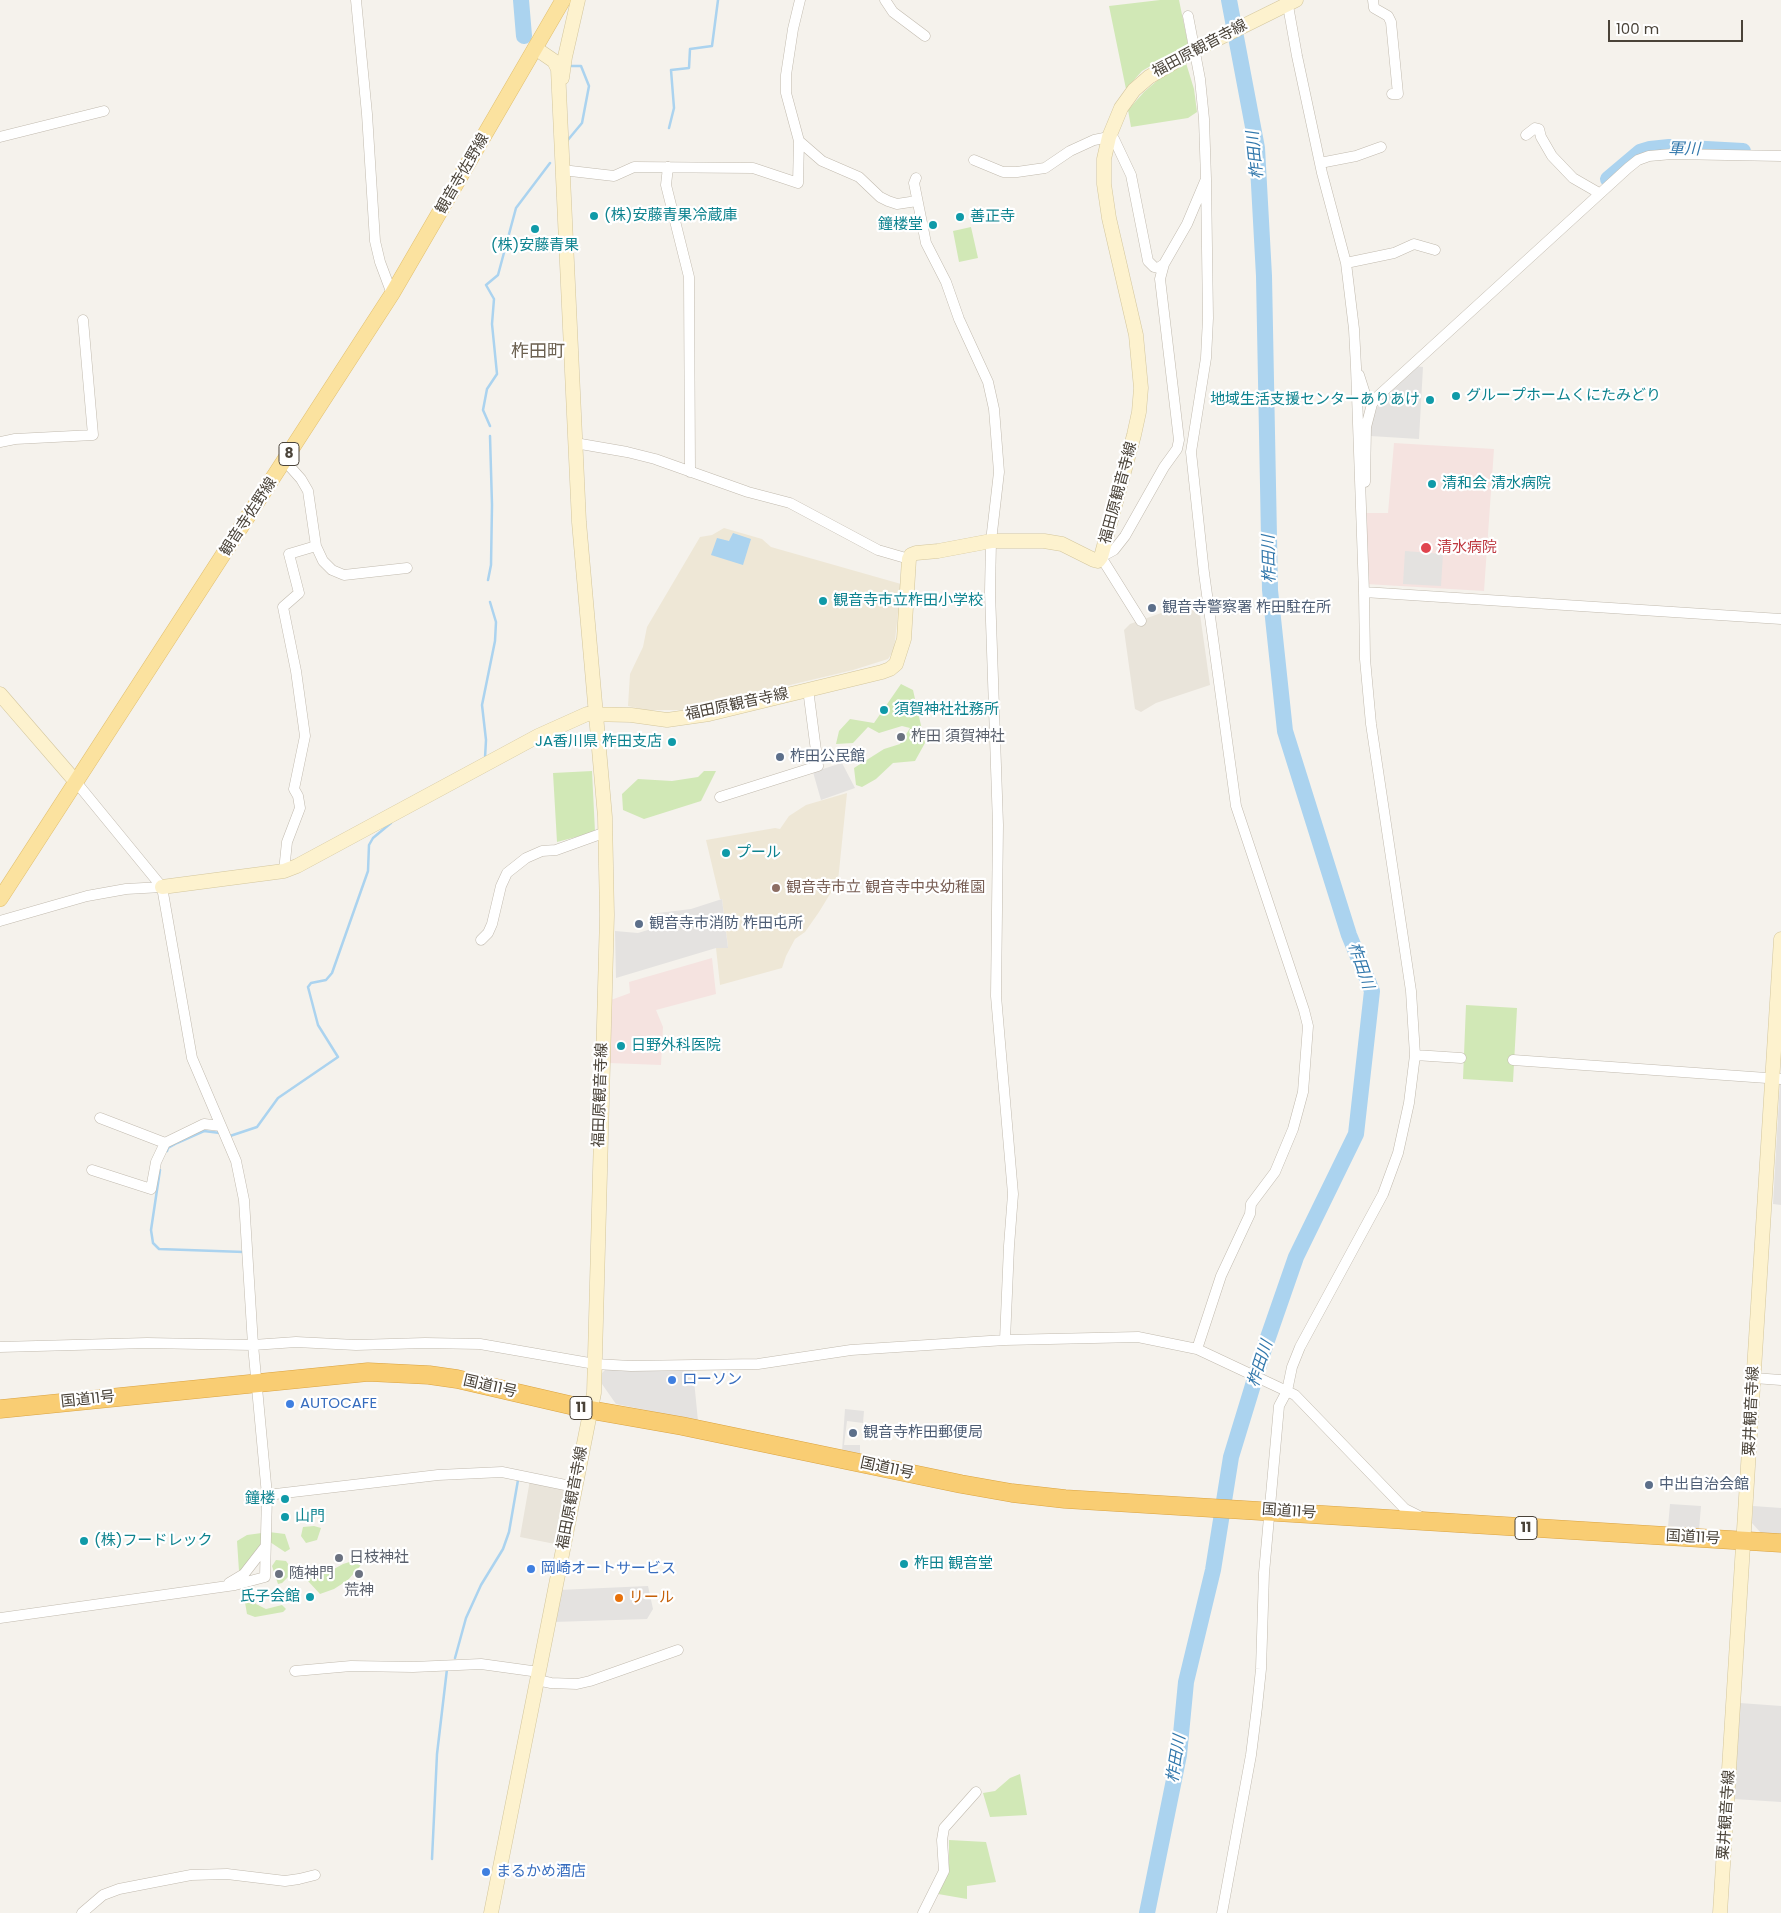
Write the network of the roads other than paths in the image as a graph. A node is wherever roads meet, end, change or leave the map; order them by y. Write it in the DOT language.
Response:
graph roads {
  1 [pos="356,0"];
  2 [pos="563,0"];
  3 [pos="578,0"];
  4 [pos="800,0"];
  5 [pos="1373,0"];
  6 [pos="886,1"];
  7 [pos="1290,1"];
  8 [pos="1188,16"];
  9 [pos="925,36"];
  10 [pos="536,48"];
  11 [pos="1193,51"];
  12 [pos="1392,94"];
  13 [pos="559,98"];
  14 [pos="104,111"];
  15 [pos="1526,136"];
  16 [pos="0,137"];
  17 [pos="1109,137"];
  18 [pos="799,141"];
  19 [pos="1381,148"];
  20 [pos="1781,156"];
  21 [pos="974,160"];
  22 [pos="1320,163"];
  23 [pos="668,167"];
  24 [pos="562,170"];
  25 [pos="916,178"];
  26 [pos="1206,179"];
  27 [pos="1599,193"];
  28 [pos="917,202"];
  29 [pos="1435,250"];
  30 [pos="1346,263"];
  31 [pos="1164,264"];
  32 [pos="392,294"];
  33 [pos="83,320"];
  34 [pos="1356,367"];
  35 [pos="1372,404"];
  36 [pos="0,442"];
  37 [pos="575,442"];
  38 [pos="1177,449"];
  39 [pos="1192,452"];
  40 [pos="285,461"];
  41 [pos="690,472"];
  42 [pos="1360,499"];
  43 [pos="991,540"];
  44 [pos="316,546"];
  45 [pos="1101,557"];
  46 [pos="909,559"];
  47 [pos="407,568"];
  48 [pos="1364,592"];
  49 [pos="1781,619"];
  50 [pos="1141,622"];
  51 [pos="808,689"];
  52 [pos="0,694"];
  53 [pos="596,714"];
  54 [pos="76,782"];
  55 [pos="720,797"];
  56 [pos="606,832"];
  57 [pos="284,871"];
  58 [pos="162,887"];
  59 [pos="0,899"];
  60 [pos="0,921"];
  61 [pos="1781,939"];
  62 [pos="482,940"];
  63 [pos="1415,1055"];
  64 [pos="1461,1058"];
  65 [pos="1513,1060"];
  66 [pos="1777,1078"];
  67 [pos="100,1118"];
  68 [pos="221,1126"];
  69 [pos="165,1143"];
  70 [pos="92,1170"];
  71 [pos="1004,1340"];
  72 [pos="253,1345"];
  73 [pos="0,1347"];
  74 [pos="1197,1349"];
  75 [pos="596,1364"];
  76 [pos="1754,1378"];
  77 [pos="1781,1380"];
  78 [pos="256,1384"];
  79 [pos="1287,1391"];
  80 [pos="0,1409"];
  81 [pos="591,1410"];
  82 [pos="575,1486"];
  83 [pos="267,1495"];
  84 [pos="1270,1511"];
  85 [pos="1433,1522"];
  86 [pos="1744,1540"];
  87 [pos="1781,1543"];
  88 [pos="266,1547"];
  89 [pos="225,1586"];
  90 [pos="0,1618"];
  91 [pos="678,1650"];
  92 [pos="295,1671"];
  93 [pos="538,1676"];
  94 [pos="976,1792"];
  95 [pos="315,1875"];
  96 [pos="82,1913"];
  97 [pos="491,1913"];
  98 [pos="923,1913"];
  99 [pos="1222,1913"];
  100 [pos="1720,1913"];
  1 -- 32 [label="street"];
  2 -- 10 [label="main road, 観音寺佐野線 / 8"];
  3 -- 13 [label="main road"];
  4 -- 18 [label="street"];
  5 -- 12 [label="street"];
  6 -- 9 [label="street"];
  7 -- 11 [label="main road, 福田原観音寺線"];
  7 -- 22 [label="street"];
  8 -- 11 [label="street"];
  10 -- 13 [label="main road"];
  10 -- 32 [label="main road, 観音寺佐野線 / 8"];
  11 -- 17 [label="main road, 福田原観音寺線"];
  11 -- 26 [label="street"];
  13 -- 24 [label="main road"];
  14 -- 16 [label="street"];
  15 -- 27 [label="street"];
  17 -- 21 [label="street"];
  17 -- 31 [label="street"];
  17 -- 45 [label="main road, 福田原観音寺線"];
  18 -- 23 [label="street"];
  18 -- 28 [label="street"];
  19 -- 22 [label="street"];
  20 -- 27 [label="street"];
  22 -- 30 [label="street"];
  23 -- 24 [label="street"];
  23 -- 41 [label="street"];
  24 -- 37 [label="main road"];
  25 -- 28 [label="street"];
  26 -- 31 [label="street"];
  26 -- 39 [label="street"];
  27 -- 35 [label="street"];
  28 -- 43 [label="street"];
  29 -- 30 [label="street"];
  30 -- 34 [label="street"];
  31 -- 38 [label="street"];
  32 -- 40 [label="main road, 観音寺佐野線 / 8"];
  33 -- 36 [label="street"];
  34 -- 35 [label="street"];
  34 -- 42 [label="street"];
  35 -- 42 [label="street"];
  37 -- 41 [label="street"];
  37 -- 53 [label="main road"];
  38 -- 39 [label="street"];
  38 -- 45 [label="street"];
  39 -- 74 [label="street"];
  40 -- 44 [label="street"];
  40 -- 54 [label="main road, 観音寺佐野線 / 8"];
  41 -- 46 [label="street"];
  42 -- 48 [label="street"];
  43 -- 45 [label="main road, 福田原観音寺線"];
  43 -- 46 [label="main road, 福田原観音寺線"];
  43 -- 71 [label="street"];
  44 -- 47 [label="street"];
  44 -- 57 [label="street"];
  45 -- 50 [label="street"];
  46 -- 51 [label="main road, 福田原観音寺線"];
  48 -- 49 [label="street"];
  48 -- 63 [label="street"];
  51 -- 53 [label="main road, 福田原観音寺線"];
  51 -- 55 [label="street"];
  52 -- 54 [label="main road"];
  53 -- 56 [label="main road, 福田原観音寺線"];
  53 -- 57 [label="main road"];
  54 -- 58 [label="street"];
  54 -- 59 [label="main road, 観音寺佐野線 / 8"];
  56 -- 62 [label="street"];
  56 -- 75 [label="main road, 福田原観音寺線"];
  57 -- 58 [label="main road"];
  58 -- 60 [label="street"];
  58 -- 68 [label="street"];
  61 -- 66 [label="main road, 粟井観音寺線"];
  63 -- 64 [label="street"];
  63 -- 79 [label="street"];
  65 -- 66 [label="street"];
  66 -- 76 [label="main road, 粟井観音寺線"];
  67 -- 69 [label="street"];
  68 -- 69 [label="street"];
  68 -- 72 [label="street"];
  69 -- 70 [label="street"];
  71 -- 74 [label="street"];
  71 -- 75 [label="street"];
  72 -- 73 [label="street"];
  72 -- 75 [label="street"];
  72 -- 78 [label="street"];
  74 -- 79 [label="street"];
  75 -- 81 [label="main road, 福田原観音寺線"];
  76 -- 77 [label="street"];
  76 -- 86 [label="main road, 粟井観音寺線"];
  78 -- 80 [label="highway, 国道11号 / 11"];
  78 -- 81 [label="highway, 国道11号 / 11"];
  78 -- 83 [label="street"];
  79 -- 84 [label="street"];
  79 -- 85 [label="street"];
  81 -- 82 [label="main road, 福田原観音寺線"];
  81 -- 84 [label="highway, 国道11号 / 11"];
  82 -- 83 [label="street"];
  82 -- 93 [label="main road, 福田原観音寺線"];
  83 -- 88 [label="street"];
  84 -- 85 [label="highway, 国道11号 / 11"];
  84 -- 99 [label="street"];
  85 -- 86 [label="highway, 国道11号 / 11"];
  86 -- 87 [label="highway, 国道11号 / 11"];
  86 -- 100 [label="main road, 粟井観音寺線"];
  88 -- 89 [label="street"];
  88 -- 89 [label="street"];
  89 -- 90 [label="street"];
  91 -- 93 [label="street"];
  92 -- 93 [label="street"];
  93 -- 97 [label="main road, 福田原観音寺線"];
  94 -- 98 [label="street"];
  95 -- 96 [label="street"];
}
